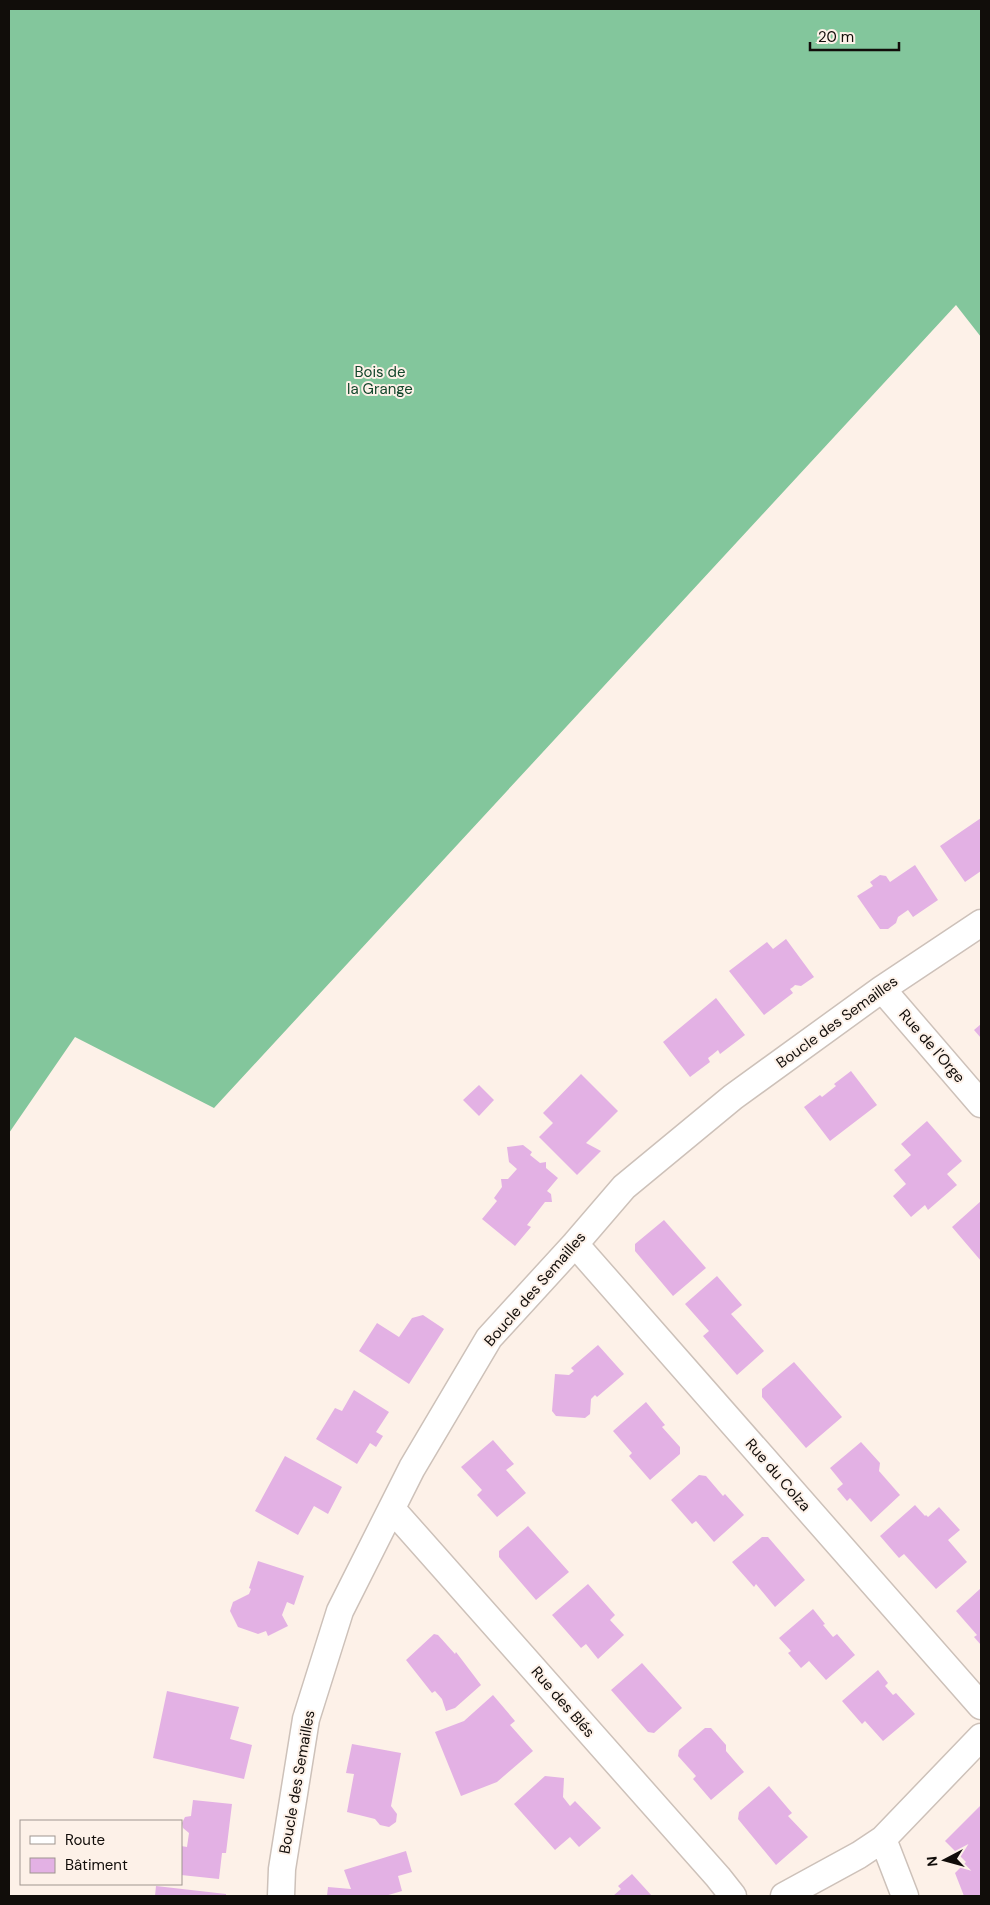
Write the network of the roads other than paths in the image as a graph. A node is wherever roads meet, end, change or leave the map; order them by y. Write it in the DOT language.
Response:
graph roads {
  1 [pos="981,923"];
  2 [pos="882,989"];
  3 [pos="981,1104"];
  4 [pos="575,1244"];
  5 [pos="392,1509"];
  6 [pos="981,1706"];
  7 [pos="981,1737"];
  8 [pos="883,1839"];
  9 [pos="282,1896"];
  10 [pos="733,1896"];
  11 [pos="784,1896"];
  12 [pos="905,1896"];
  1 -- 2 [label="street, Boucle des Semailles"];
  2 -- 3 [label="street, Rue de l'Orge"];
  2 -- 4 [label="street, Boucle des Semailles"];
  4 -- 5 [label="street, Boucle des Semailles"];
  4 -- 6 [label="street, Rue du Colza"];
  5 -- 9 [label="street, Boucle des Semailles"];
  5 -- 10 [label="street, Rue des Blés"];
  7 -- 8 [label="street"];
  8 -- 11 [label="street"];
  8 -- 12 [label="street"];
}
